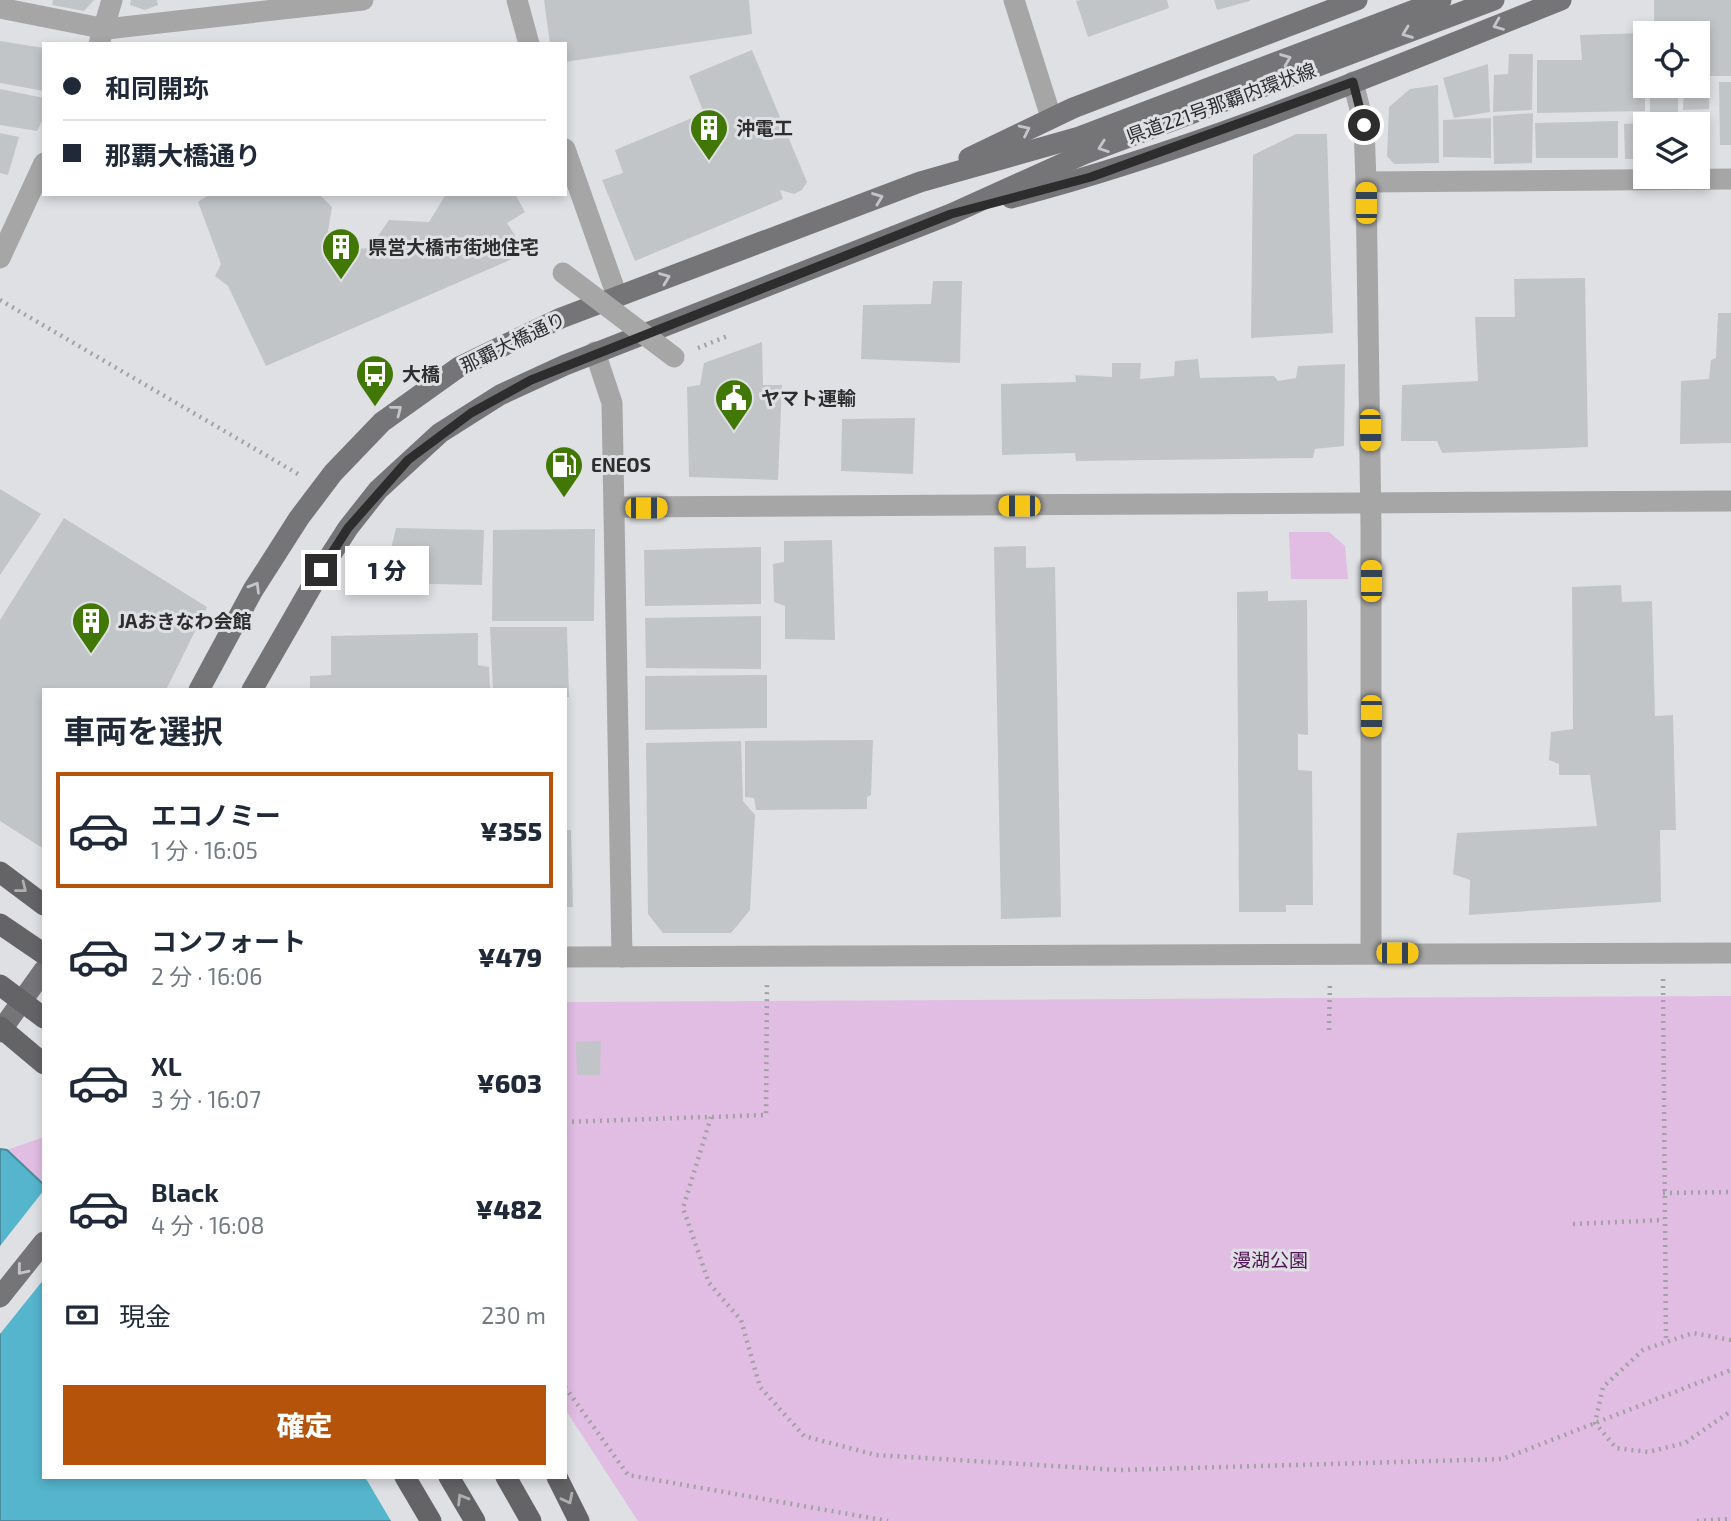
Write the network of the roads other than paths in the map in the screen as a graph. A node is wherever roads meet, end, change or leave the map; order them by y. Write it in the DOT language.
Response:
graph roads {
  1 [pos="112,0"];
  2 [pos="363,0"];
  3 [pos="517,0"];
  4 [pos="1014,0"];
  5 [pos="1357,0"];
  6 [pos="1441,0"];
  7 [pos="1494,0"];
  8 [pos="1562,0"];
  9 [pos="0,8"];
  10 [pos="103,36"];
  11 [pos="528,42"];
  12 [pos="1353,82"];
  13 [pos="1051,117"];
  14 [pos="567,155"];
  15 [pos="42,167"];
  16 [pos="1731,180"];
  17 [pos="920,182"];
  18 [pos="1366,182"];
  19 [pos="951,214"];
  20 [pos="0,258"];
  21 [pos="564,273"];
  22 [pos="617,296"];
  23 [pos="595,352"];
  24 [pos="674,356"];
  25 [pos="1731,501"];
  26 [pos="1371,504"];
  27 [pos="616,507"];
  28 [pos="200,688"];
  29 [pos="253,688"];
  30 [pos="0,872"];
  31 [pos="42,904"];
  32 [pos="0,924"];
  33 [pos="42,953"];
  34 [pos="1371,953"];
  35 [pos="1731,953"];
  36 [pos="567,957"];
  37 [pos="622,957"];
  38 [pos="42,973"];
  39 [pos="0,985"];
  40 [pos="42,1016"];
  41 [pos="1,1029"];
  42 [pos="42,1062"];
  43 [pos="42,1244"];
  44 [pos="0,1297"];
  45 [pos="406,1479"];
  46 [pos="450,1479"];
  47 [pos="507,1479"];
  48 [pos="558,1479"];
  49 [pos="431,1521"];
  50 [pos="475,1521"];
  51 [pos="531,1521"];
  52 [pos="579,1521"];
  1 -- 10 [label="street"];
  2 -- 10 [label="street"];
  3 -- 11 [label="street"];
  4 -- 13 [label="street"];
  5 -- 13 [label="main road"];
  17 -- 6 [label="main road, 県道221号那覇内環状線, one-way"];
  7 -- 19 [label="main road, 県道221号那覇内環状線, one-way"];
  8 -- 12 [label="main road, one-way"];
  9 -- 10 [label="street"];
  12 -- 18 [label="street"];
  12 -- 19 [label="main road"];
  17 -- 13 [label="main road, one-way"];
  14 -- 22 [label="street"];
  15 -- 20 [label="street"];
  16 -- 18 [label="street"];
  22 -- 17 [label="main road, 那覇大橋通り, one-way"];
  18 -- 26 [label="street"];
  19 -- 23 [label="main road"];
  21 -- 24 [label="street, bridge"];
  28 -- 22 [label="main road, 那覇大橋通り, one-way"];
  23 -- 27 [label="street"];
  23 -- 29 [label="main road"];
  25 -- 26 [label="street"];
  26 -- 27 [label="street"];
  26 -- 34 [label="street"];
  27 -- 37 [label="street"];
  30 -- 31 [label="highway, one-way"];
  32 -- 33 [label="highway"];
  34 -- 35 [label="street"];
  34 -- 37 [label="street"];
  36 -- 37 [label="street"];
  38 -- 41 [label="main road"];
  39 -- 40 [label="highway, bridge"];
  41 -- 42 [label="highway"];
  43 -- 44 [label="main road, one-way"];
  45 -- 49 [label="highway"];
  50 -- 46 [label="highway, one-way"];
  47 -- 51 [label="highway"];
  48 -- 52 [label="highway, one-way"];
}
